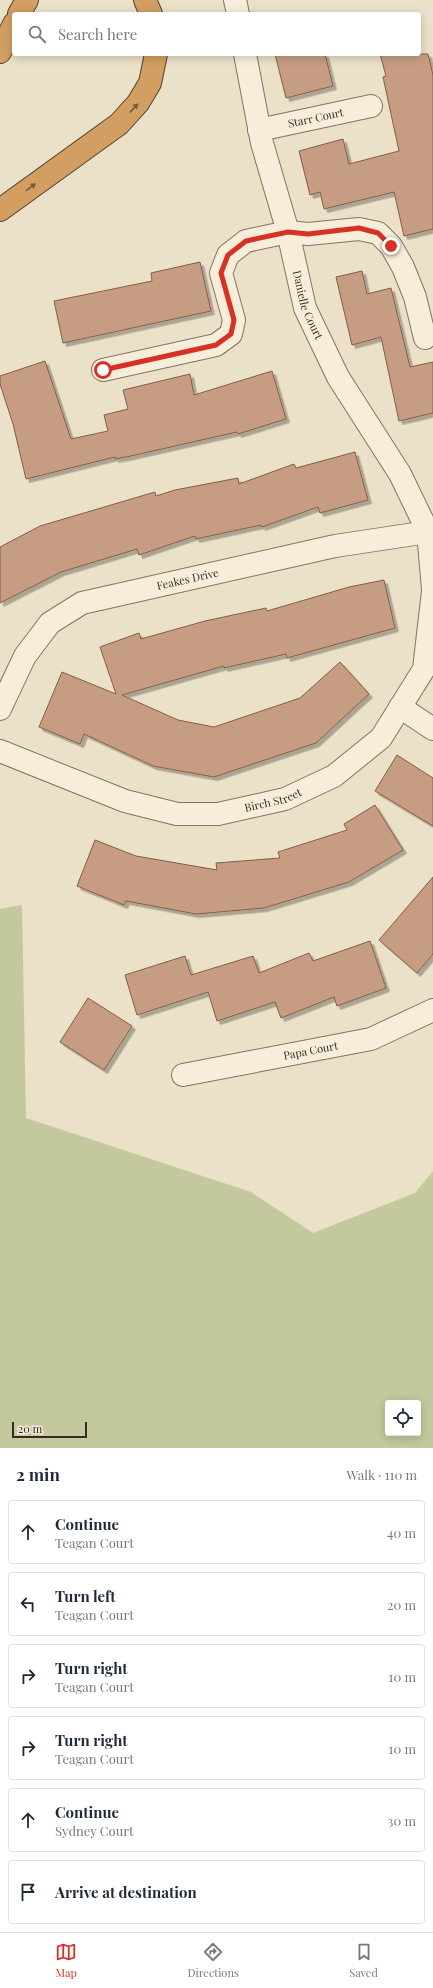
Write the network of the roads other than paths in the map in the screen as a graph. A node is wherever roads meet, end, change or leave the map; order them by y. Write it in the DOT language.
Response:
graph roads {
  1 [pos="27,0"];
  2 [pos="145,0"];
  3 [pos="235,0"];
  4 [pos="20,12"];
  5 [pos="150,12"];
  6 [pos="238,12"];
  7 [pos="12,28"];
  8 [pos="0,52"];
  9 [pos="156,56"];
  10 [pos="245,56"];
  11 [pos="371,106"];
  12 [pos="259,130"];
  13 [pos="0,210"];
  14 [pos="288,232"];
  15 [pos="425,338"];
  16 [pos="103,370"];
  17 [pos="428,532"];
  18 [pos="433,590"];
  19 [pos="400,707"];
  20 [pos="0,709"];
  21 [pos="433,729"];
  22 [pos="0,751"];
  23 [pos="433,1010"];
  24 [pos="183,1075"];
  1 -- 4 [label="highway"];
  2 -- 5 [label="highway"];
  3 -- 6 [label="street"];
  7 -- 8 [label="highway"];
  13 -- 9 [label="highway, one-way"];
  10 -- 12 [label="street, Danielle Court"];
  11 -- 12 [label="street, Starr Court"];
  12 -- 14 [label="street, Danielle Court"];
  14 -- 15 [label="street"];
  14 -- 16 [label="street"];
  14 -- 17 [label="street, Danielle Court"];
  17 -- 18 [label="street, Birch Street"];
  17 -- 20 [label="street, Feakes Drive"];
  18 -- 19 [label="street, Birch Street"];
  19 -- 21 [label="street"];
  19 -- 22 [label="street, Birch Street"];
  23 -- 24 [label="street, Papa Court"];
}
